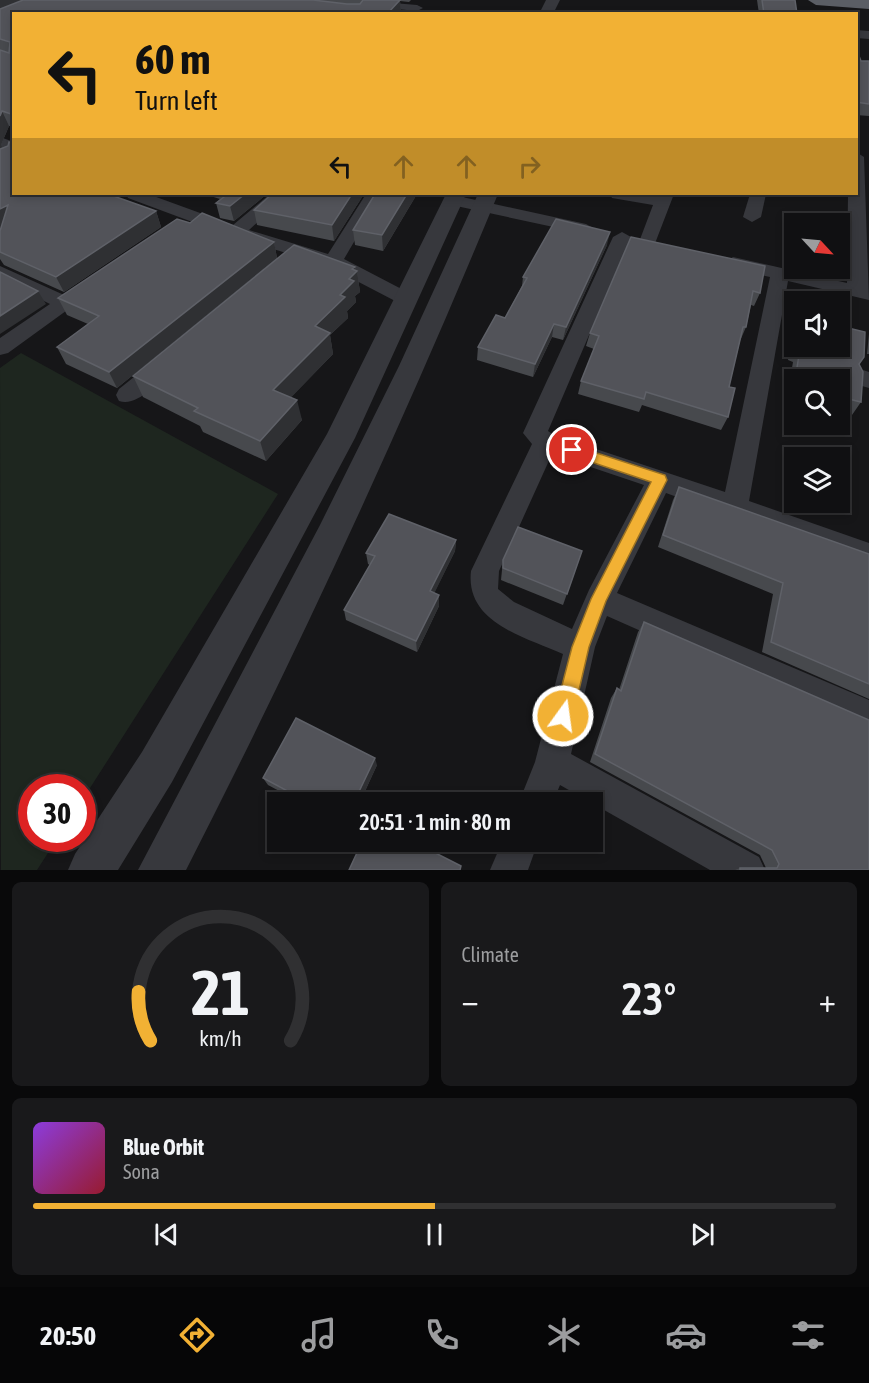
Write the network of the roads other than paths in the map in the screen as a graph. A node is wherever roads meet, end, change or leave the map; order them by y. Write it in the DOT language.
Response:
graph roads {
  1 [pos="816,0"];
  2 [pos="869,4"];
  3 [pos="358,6"];
  4 [pos="417,8"];
  5 [pos="858,194"];
  6 [pos="137,195"];
  7 [pos="279,195"];
  8 [pos="373,195"];
  9 [pos="630,195"];
  10 [pos="758,195"];
  11 [pos="470,198"];
  12 [pos="665,198"];
  13 [pos="193,216"];
  14 [pos="752,217"];
  15 [pos="173,230"];
  16 [pos="236,232"];
  17 [pos="622,237"];
  18 [pos="648,242"];
  19 [pos="670,247"];
  20 [pos="300,252"];
  21 [pos="714,258"];
  22 [pos="333,261"];
  23 [pos="282,267"];
  24 [pos="0,272"];
  25 [pos="780,274"];
  26 [pos="104,277"];
  27 [pos="863,293"];
  28 [pos="406,298"];
  29 [pos="65,303"];
  30 [pos="0,348"];
  31 [pos="182,350"];
  32 [pos="127,395"];
  33 [pos="545,442"];
  34 [pos="660,480"];
  35 [pos="735,506"];
  36 [pos="869,555"];
  37 [pos="599,599"];
  38 [pos="580,647"];
  39 [pos="869,716"];
  40 [pos="552,762"];
  41 [pos="540,792"];
  42 [pos="516,852"];
  43 [pos="91,870"];
  44 [pos="161,870"];
  45 [pos="509,870"];
  46 [pos="746,870"];
  1 -- 2 [label="highway"];
  3 -- 4 [label="street"];
  5 -- 27 [label="street"];
  6 -- 13 [label="street"];
  7 -- 16 [label="street"];
  8 -- 22 [label="street"];
  9 -- 12 [label="street"];
  10 -- 14 [label="street"];
  11 -- 17 [label="street"];
  11 -- 28 [label="street"];
  11 -- 44 [label="street"];
  12 -- 18 [label="street"];
  13 -- 15 [label="street"];
  13 -- 16 [label="street"];
  16 -- 20 [label="street"];
  17 -- 18 [label="street"];
  17 -- 33 [label="street"];
  18 -- 19 [label="street"];
  20 -- 22 [label="street"];
  20 -- 23 [label="street"];
  21 -- 25 [label="street"];
  22 -- 28 [label="street"];
  24 -- 29 [label="street"];
  25 -- 27 [label="street"];
  25 -- 35 [label="street"];
  26 -- 29 [label="street"];
  28 -- 43 [label="street"];
  29 -- 30 [label="street"];
  31 -- 32 [label="street"];
  33 -- 34 [label="street"];
  33 -- 38 [label="street"];
  34 -- 35 [label="street"];
  34 -- 37 [label="street"];
  35 -- 36 [label="street"];
  37 -- 38 [label="street"];
  37 -- 39 [label="street"];
  38 -- 40 [label="street"];
  40 -- 41 [label="street"];
  40 -- 46 [label="street"];
  42 -- 45 [label="street"];
}
